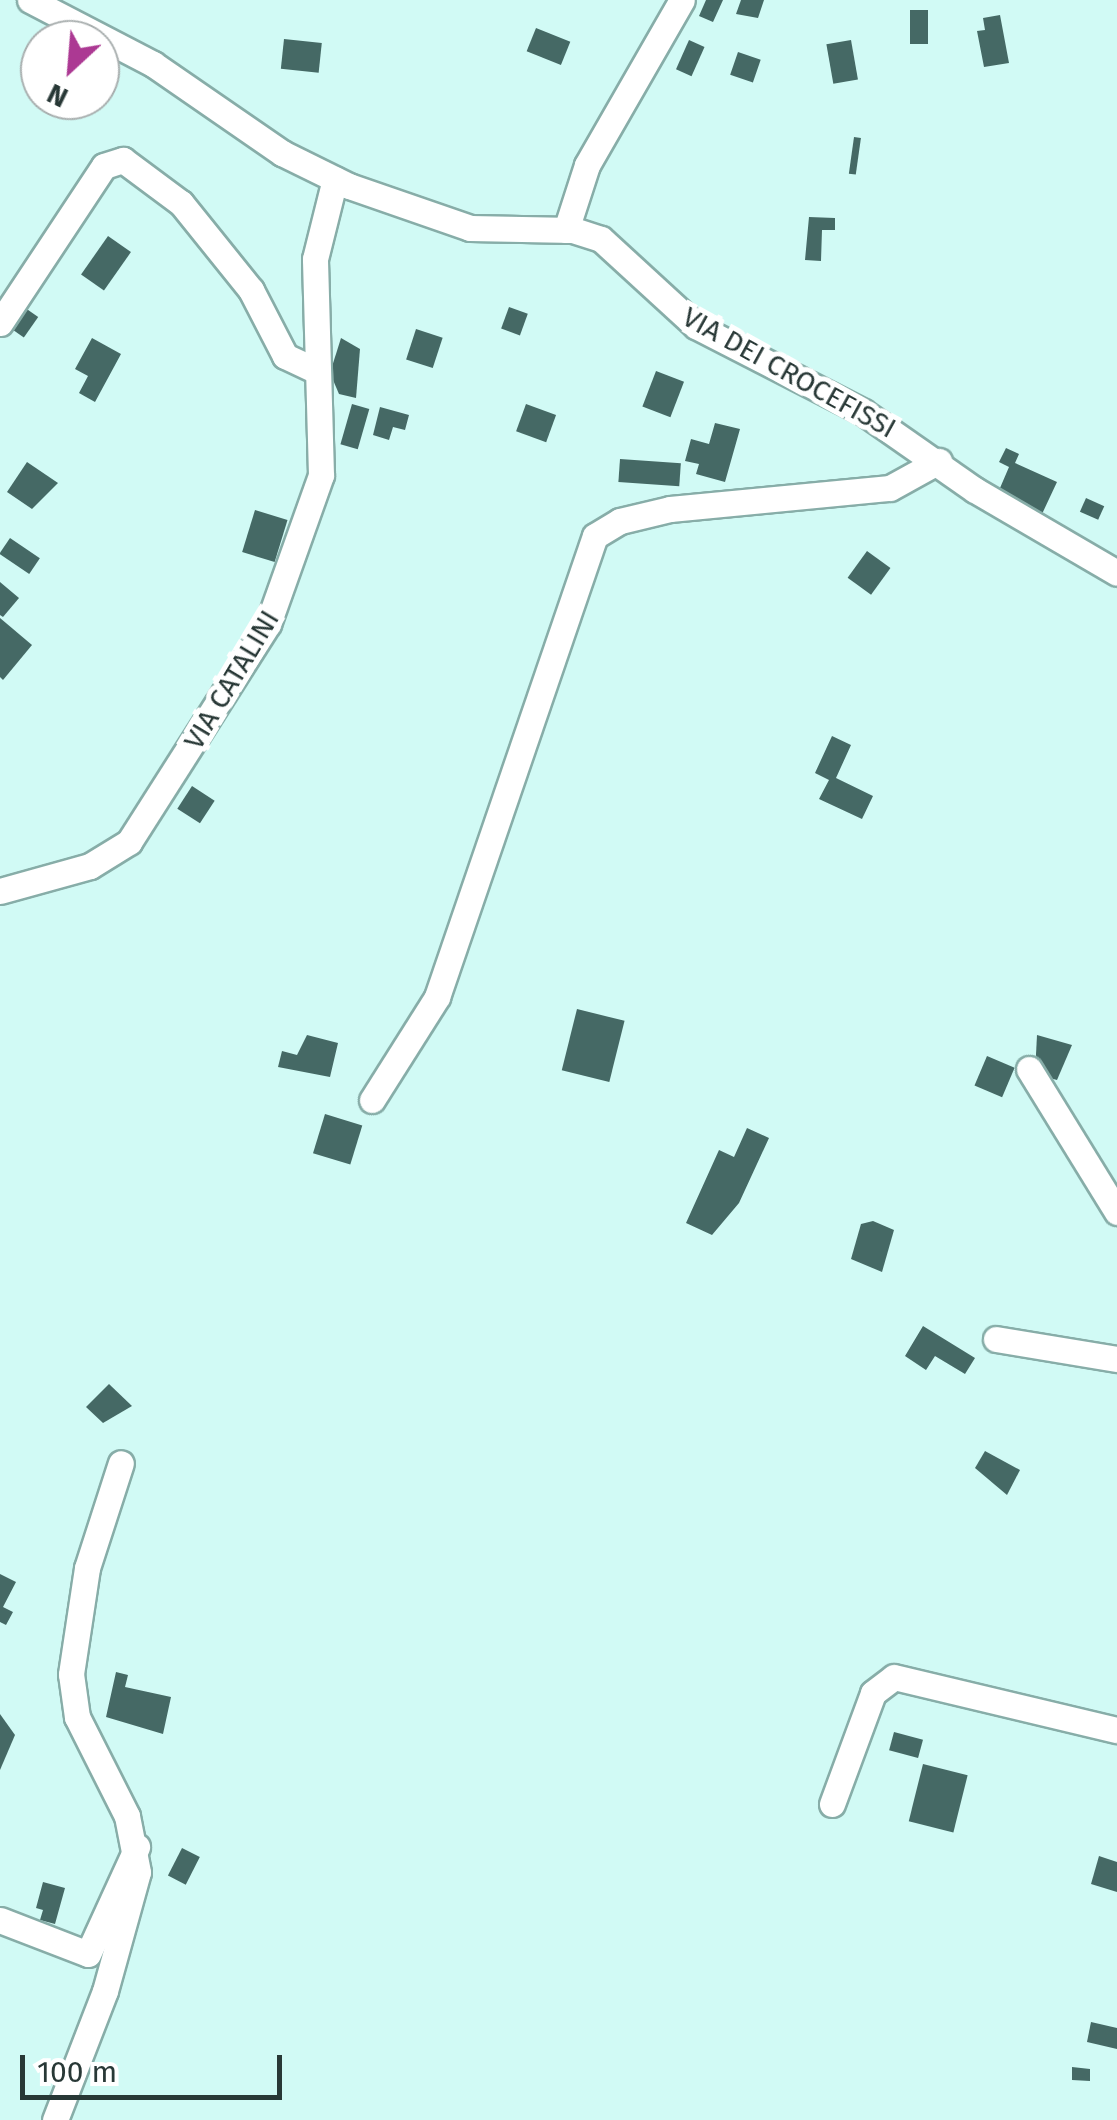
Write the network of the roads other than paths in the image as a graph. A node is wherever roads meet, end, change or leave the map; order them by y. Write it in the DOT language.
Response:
graph roads {
  1 [pos="30,0"];
  2 [pos="682,0"];
  3 [pos="335,180"];
  4 [pos="566,230"];
  5 [pos="0,323"];
  6 [pos="313,369"];
  7 [pos="939,461"];
  8 [pos="1117,572"];
  9 [pos="0,891"];
  10 [pos="1029,1069"];
  11 [pos="372,1100"];
  12 [pos="1117,1212"];
  13 [pos="996,1339"];
  14 [pos="1117,1359"];
  15 [pos="121,1464"];
  16 [pos="1117,1730"];
  17 [pos="832,1804"];
  18 [pos="137,1847"];
  19 [pos="0,1920"];
  20 [pos="55,2120"];
  1 -- 3 [label="street, VIA DEI CROCEFISSI"];
  2 -- 4 [label="street"];
  3 -- 4 [label="street, VIA DEI CROCEFISSI"];
  3 -- 6 [label="street, VIA CATALINI"];
  4 -- 7 [label="street, VIA DEI CROCEFISSI"];
  5 -- 6 [label="street"];
  6 -- 9 [label="street, VIA CATALINI"];
  7 -- 8 [label="street, VIA DEI CROCEFISSI"];
  7 -- 11 [label="street"];
  10 -- 12 [label="street"];
  13 -- 14 [label="street"];
  15 -- 18 [label="street"];
  16 -- 17 [label="street"];
  18 -- 19 [label="street"];
  18 -- 20 [label="street"];
}
